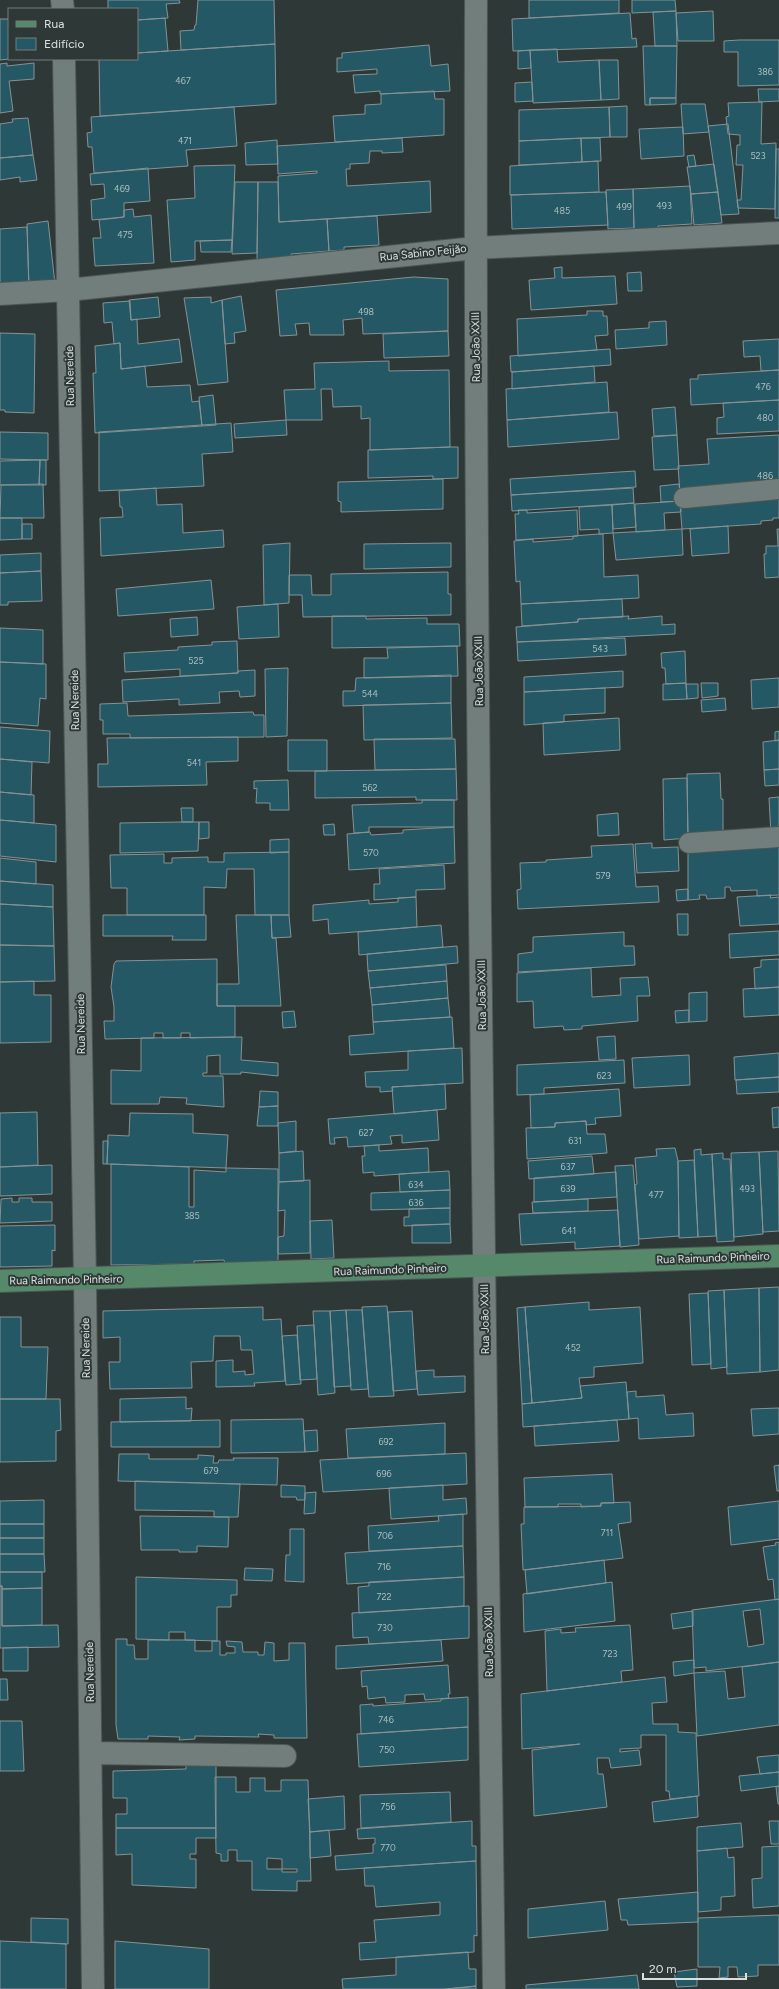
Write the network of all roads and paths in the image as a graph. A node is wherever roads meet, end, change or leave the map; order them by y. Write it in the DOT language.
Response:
graph roads {
  1 [pos="476,0"];
  2 [pos="64,60"];
  3 [pos="779,233"];
  4 [pos="475,248"];
  5 [pos="68,290"];
  6 [pos="0,294"];
  7 [pos="779,489"];
  8 [pos="684,498"];
  9 [pos="779,837"];
  10 [pos="688,842"];
  11 [pos="779,1256"];
  12 [pos="484,1266"];
  13 [pos="86,1280"];
  14 [pos="0,1282"];
  15 [pos="91,1753"];
  16 [pos="285,1756"];
  17 [pos="94,1989"];
  18 [pos="494,1989"];
  1 -- 4 [label="street, Rua João XXIII"];
  2 -- 5 [label="street, Rua Nereide"];
  3 -- 4 [label="street, Rua Sabino Feijão"];
  4 -- 5 [label="street, Rua Sabino Feijão"];
  4 -- 12 [label="street, Rua João XXIII"];
  5 -- 6 [label="street, Rua Sabino Feijão"];
  5 -- 13 [label="street, Rua Nereide"];
  7 -- 8 [label="lane"];
  9 -- 10 [label="lane"];
  11 -- 12 [label="street, Rua Raimundo Pinheiro"];
  12 -- 13 [label="street, Rua Raimundo Pinheiro"];
  12 -- 18 [label="street, Rua João XXIII"];
  13 -- 14 [label="street, Rua Raimundo Pinheiro"];
  13 -- 15 [label="street, Rua Nereide"];
  15 -- 16 [label="street"];
  15 -- 17 [label="street, Rua Nereide"];
}
